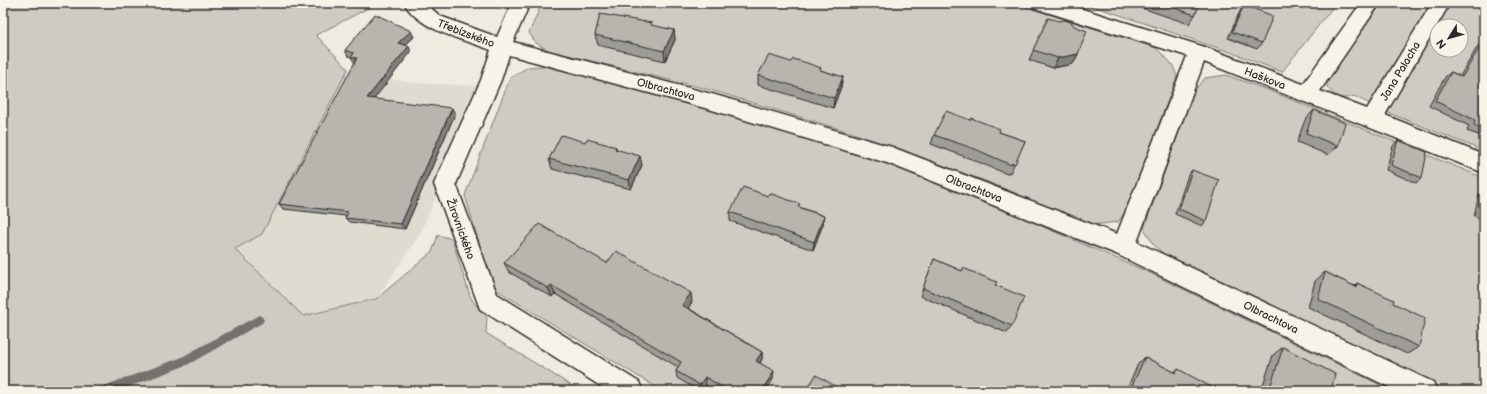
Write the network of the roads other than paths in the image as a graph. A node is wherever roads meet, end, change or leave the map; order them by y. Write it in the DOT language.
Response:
graph roads {
  1 [pos="412,3"];
  2 [pos="521,3"];
  3 [pos="1042,3"];
  4 [pos="1371,3"];
  5 [pos="1441,3"];
  6 [pos="502,46"];
  7 [pos="1198,52"];
  8 [pos="1307,94"];
  9 [pos="1372,119"];
  10 [pos="1484,164"];
  11 [pos="1124,247"];
  12 [pos="630,391"];
  13 [pos="1424,391"];
  1 -- 6 [label="street, Třebízského"];
  2 -- 6 [label="street, Žirovnického"];
  3 -- 7 [label="street, Haškova"];
  4 -- 8 [label="street"];
  5 -- 9 [label="street, Jana Palacha"];
  6 -- 11 [label="street, Olbrachtova"];
  6 -- 12 [label="street, Žirovnického"];
  7 -- 8 [label="street, Haškova"];
  7 -- 11 [label="street"];
  8 -- 9 [label="street, Haškova"];
  9 -- 10 [label="street, Haškova"];
  11 -- 13 [label="street, Olbrachtova"];
}
